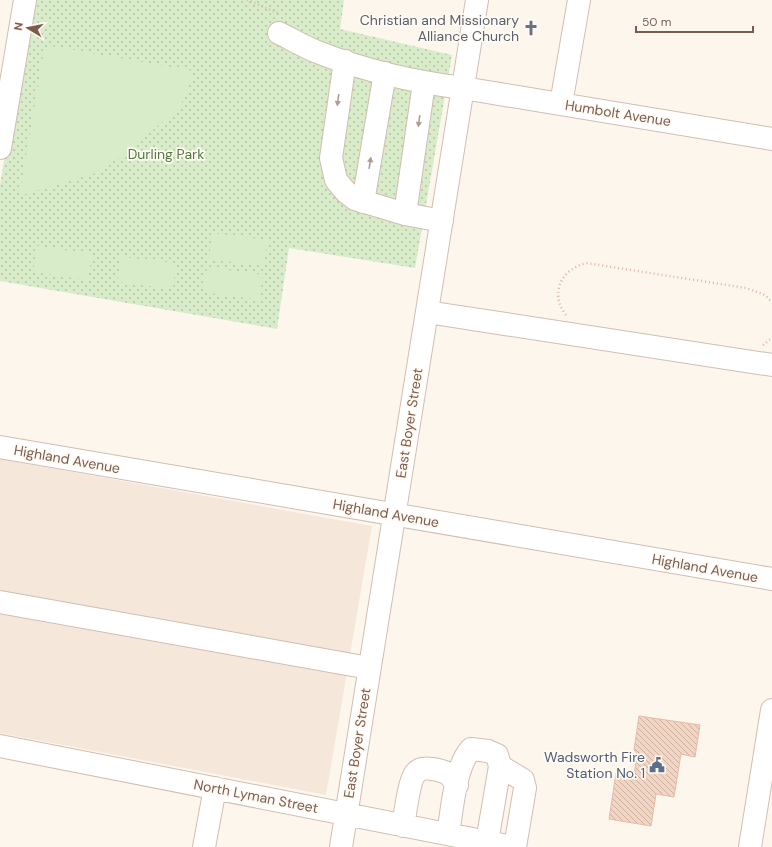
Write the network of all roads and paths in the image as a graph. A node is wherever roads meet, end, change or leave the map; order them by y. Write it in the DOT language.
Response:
graph roads {
  1 [pos="25,0"];
  2 [pos="247,0"];
  3 [pos="477,0"];
  4 [pos="579,0"];
  5 [pos="280,24"];
  6 [pos="345,61"];
  7 [pos="385,73"];
  8 [pos="424,83"];
  9 [pos="463,88"];
  10 [pos="561,104"];
  11 [pos="772,139"];
  12 [pos="0,148"];
  13 [pos="359,200"];
  14 [pos="405,214"];
  15 [pos="442,221"];
  16 [pos="772,302"];
  17 [pos="427,312"];
  18 [pos="568,318"];
  19 [pos="772,340"];
  20 [pos="759,347"];
  21 [pos="772,365"];
  22 [pos="0,447"];
  23 [pos="394,514"];
  24 [pos="772,579"];
  25 [pos="0,602"];
  26 [pos="370,668"];
  27 [pos="772,710"];
  28 [pos="0,746"];
  29 [pos="500,766"];
  30 [pos="457,785"];
  31 [pos="215,788"];
  32 [pos="346,814"];
  33 [pos="403,826"];
  34 [pos="448,834"];
  35 [pos="487,842"];
  36 [pos="204,847"];
  37 [pos="341,847"];
  38 [pos="514,847"];
  39 [pos="750,847"];
  1 -- 12 [label="street"];
  2 -- 5 [label="path"];
  3 -- 9 [label="street, East Boyer Street"];
  4 -- 10 [label="street"];
  5 -- 6 [label="street, Humbolt Avenue"];
  6 -- 7 [label="street, Humbolt Avenue"];
  6 -- 13 [label="street, one-way"];
  7 -- 8 [label="street, Humbolt Avenue"];
  13 -- 7 [label="street, one-way"];
  8 -- 9 [label="street, Humbolt Avenue"];
  8 -- 14 [label="street, one-way"];
  9 -- 10 [label="street, Humbolt Avenue"];
  9 -- 15 [label="street, East Boyer Street"];
  10 -- 11 [label="street, Humbolt Avenue"];
  13 -- 14 [label="street"];
  14 -- 15 [label="street"];
  15 -- 17 [label="street, East Boyer Street"];
  16 -- 18 [label="path"];
  17 -- 21 [label="street"];
  17 -- 23 [label="street, East Boyer Street"];
  19 -- 20 [label="path"];
  22 -- 23 [label="street, Highland Avenue"];
  23 -- 24 [label="street, Highland Avenue"];
  23 -- 26 [label="street, East Boyer Street"];
  25 -- 26 [label="street"];
  26 -- 32 [label="street, East Boyer Street"];
  27 -- 39 [label="street"];
  28 -- 31 [label="street, North Lyman Street"];
  29 -- 30 [label="street"];
  29 -- 35 [label="street"];
  29 -- 38 [label="street"];
  30 -- 33 [label="street"];
  30 -- 34 [label="street"];
  31 -- 32 [label="street, North Lyman Street"];
  31 -- 36 [label="street"];
  32 -- 33 [label="street, North Lyman Street"];
  32 -- 37 [label="street, East Boyer Street"];
  33 -- 34 [label="street, North Lyman Street"];
  34 -- 35 [label="street, North Lyman Street"];
  35 -- 38 [label="street, North Lyman Street"];
}
